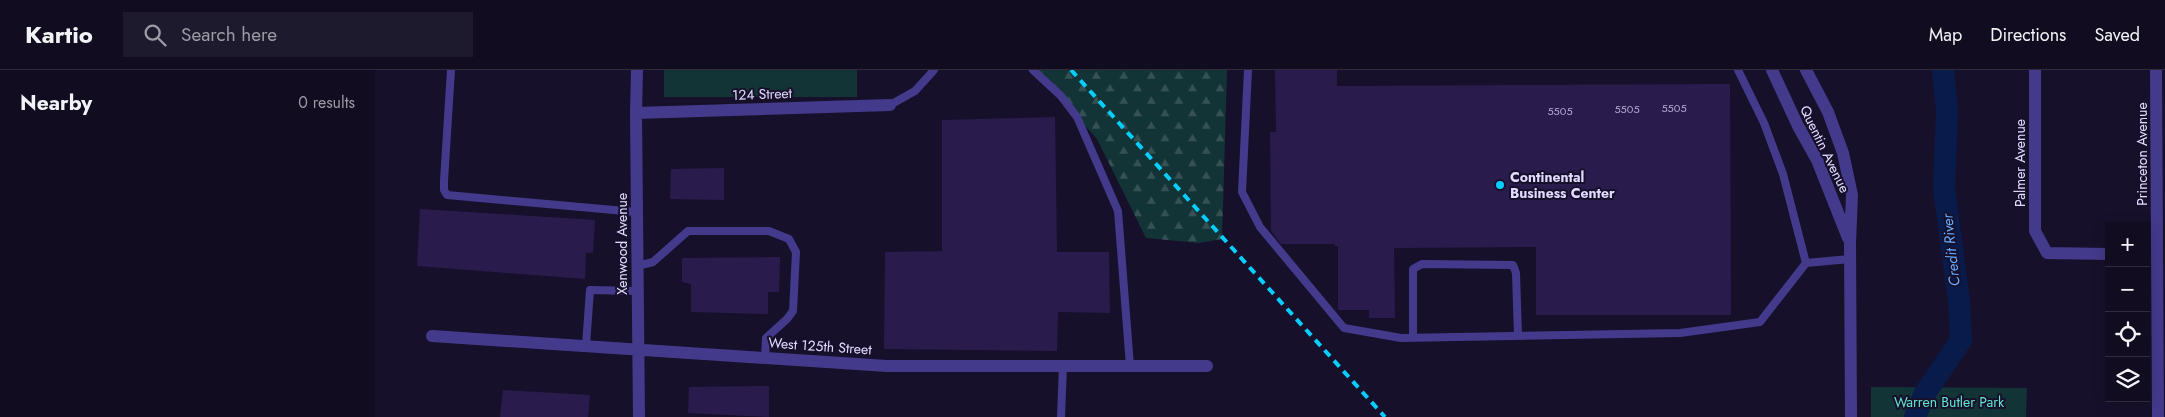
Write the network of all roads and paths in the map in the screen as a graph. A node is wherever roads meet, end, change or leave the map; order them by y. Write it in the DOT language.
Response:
graph roads {
  1 [pos="451,70"];
  2 [pos="637,70"];
  3 [pos="934,70"];
  4 [pos="1033,70"];
  5 [pos="1248,70"];
  6 [pos="1738,70"];
  7 [pos="1771,70"];
  8 [pos="1806,70"];
  9 [pos="2035,70"];
  10 [pos="2157,70"];
  11 [pos="890,106"];
  12 [pos="636,113"];
  13 [pos="2161,144"];
  14 [pos="636,212"];
  15 [pos="1850,243"];
  16 [pos="2105,254"];
  17 [pos="2156,254"];
  18 [pos="1850,259"];
  19 [pos="1806,263"];
  20 [pos="637,266"];
  21 [pos="637,291"];
  22 [pos="431,336"];
  23 [pos="1518,336"];
  24 [pos="1413,338"];
  25 [pos="586,345"];
  26 [pos="637,350"];
  27 [pos="765,358"];
  28 [pos="1063,366"];
  29 [pos="1130,366"];
  30 [pos="1207,366"];
  31 [pos="639,417"];
  32 [pos="1061,417"];
  33 [pos="1851,417"];
  34 [pos="2158,417"];
  1 -- 14 [label="lane"];
  2 -- 12 [label="street, Xenwood Avenue"];
  3 -- 11 [label="lane"];
  4 -- 29 [label="lane"];
  5 -- 24 [label="lane"];
  6 -- 19 [label="lane"];
  7 -- 15 [label="street, Quentin Avenue"];
  8 -- 15 [label="street, Quentin Avenue"];
  9 -- 16 [label="street, Palmer Avenue"];
  10 -- 13 [label="street, Princeton Avenue"];
  11 -- 12 [label="street, 124 Street"];
  12 -- 14 [label="street, Xenwood Avenue"];
  13 -- 17 [label="street, Princeton Avenue"];
  14 -- 20 [label="street, Xenwood Avenue"];
  15 -- 18 [label="street, Quentin Avenue"];
  17 -- 34 [label="street, Princeton Avenue"];
  18 -- 19 [label="lane"];
  18 -- 33 [label="street, Quentin Avenue"];
  19 -- 23 [label="lane"];
  20 -- 21 [label="street, Xenwood Avenue"];
  20 -- 27 [label="lane"];
  21 -- 25 [label="lane"];
  21 -- 26 [label="street, Xenwood Avenue"];
  22 -- 25 [label="street, West 125th Street"];
  23 -- 24 [label="lane"];
  23 -- 24 [label="lane"];
  25 -- 26 [label="street, West 125th Street"];
  26 -- 27 [label="street, West 125th Street"];
  26 -- 31 [label="street, Xenwood Avenue"];
  27 -- 28 [label="street, West 125th Street"];
  28 -- 29 [label="street, West 125th Street"];
  28 -- 32 [label="lane"];
  29 -- 30 [label="street, West 125th Street"];
}
